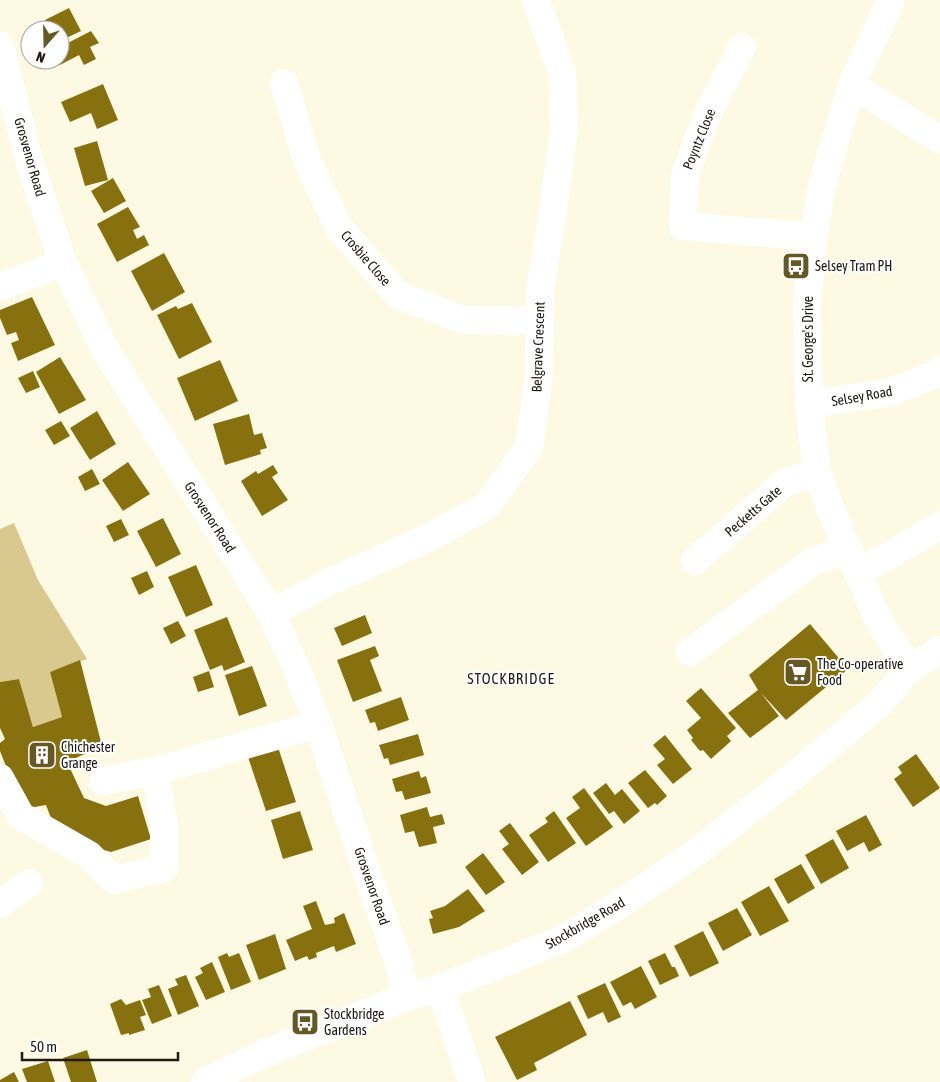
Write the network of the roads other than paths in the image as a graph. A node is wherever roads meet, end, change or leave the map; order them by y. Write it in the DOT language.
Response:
graph roads {
  1 [pos="891,0"];
  2 [pos="539,1"];
  3 [pos="0,45"];
  4 [pos="742,47"];
  5 [pos="284,83"];
  6 [pos="852,85"];
  7 [pos="940,140"];
  8 [pos="813,238"];
  9 [pos="62,263"];
  10 [pos="0,287"];
  11 [pos="540,321"];
  12 [pos="940,370"];
  13 [pos="809,404"];
  14 [pos="817,472"];
  15 [pos="940,525"];
  16 [pos="852,560"];
  17 [pos="695,561"];
  18 [pos="271,613"];
  19 [pos="940,650"];
  20 [pos="690,652"];
  21 [pos="909,670"];
  22 [pos="318,724"];
  23 [pos="155,771"];
  24 [pos="0,778"];
  25 [pos="103,781"];
  26 [pos="30,883"];
  27 [pos="0,904"];
  28 [pos="438,989"];
  29 [pos="406,997"];
  30 [pos="205,1082"];
  31 [pos="472,1082"];
  1 -- 6 [label="street, St. George's Drive"];
  2 -- 11 [label="street, Belgrave Crescent"];
  3 -- 9 [label="street, Grosvenor Road"];
  4 -- 8 [label="street, Poyntz Close"];
  5 -- 11 [label="street, Crosbie Close"];
  6 -- 7 [label="street"];
  6 -- 8 [label="street, St. George's Drive"];
  8 -- 13 [label="street, St. George's Drive"];
  9 -- 10 [label="street"];
  9 -- 18 [label="street, Grosvenor Road"];
  11 -- 18 [label="street, Belgrave Crescent"];
  12 -- 13 [label="street, Selsey Road"];
  13 -- 14 [label="street, St. George's Drive"];
  14 -- 16 [label="street, St. George's Drive"];
  14 -- 17 [label="street, Pecketts Gate"];
  15 -- 16 [label="street"];
  16 -- 20 [label="street"];
  16 -- 21 [label="street, St. George's Drive"];
  18 -- 22 [label="street, Grosvenor Road"];
  19 -- 21 [label="street, Stockbridge Road"];
  21 -- 28 [label="street, Stockbridge Road"];
  22 -- 23 [label="street"];
  22 -- 29 [label="street, Grosvenor Road"];
  23 -- 24 [label="street"];
  23 -- 25 [label="street"];
  26 -- 27 [label="street"];
  28 -- 29 [label="street, Stockbridge Road"];
  28 -- 31 [label="street"];
  29 -- 30 [label="street, Stockbridge Road"];
}
